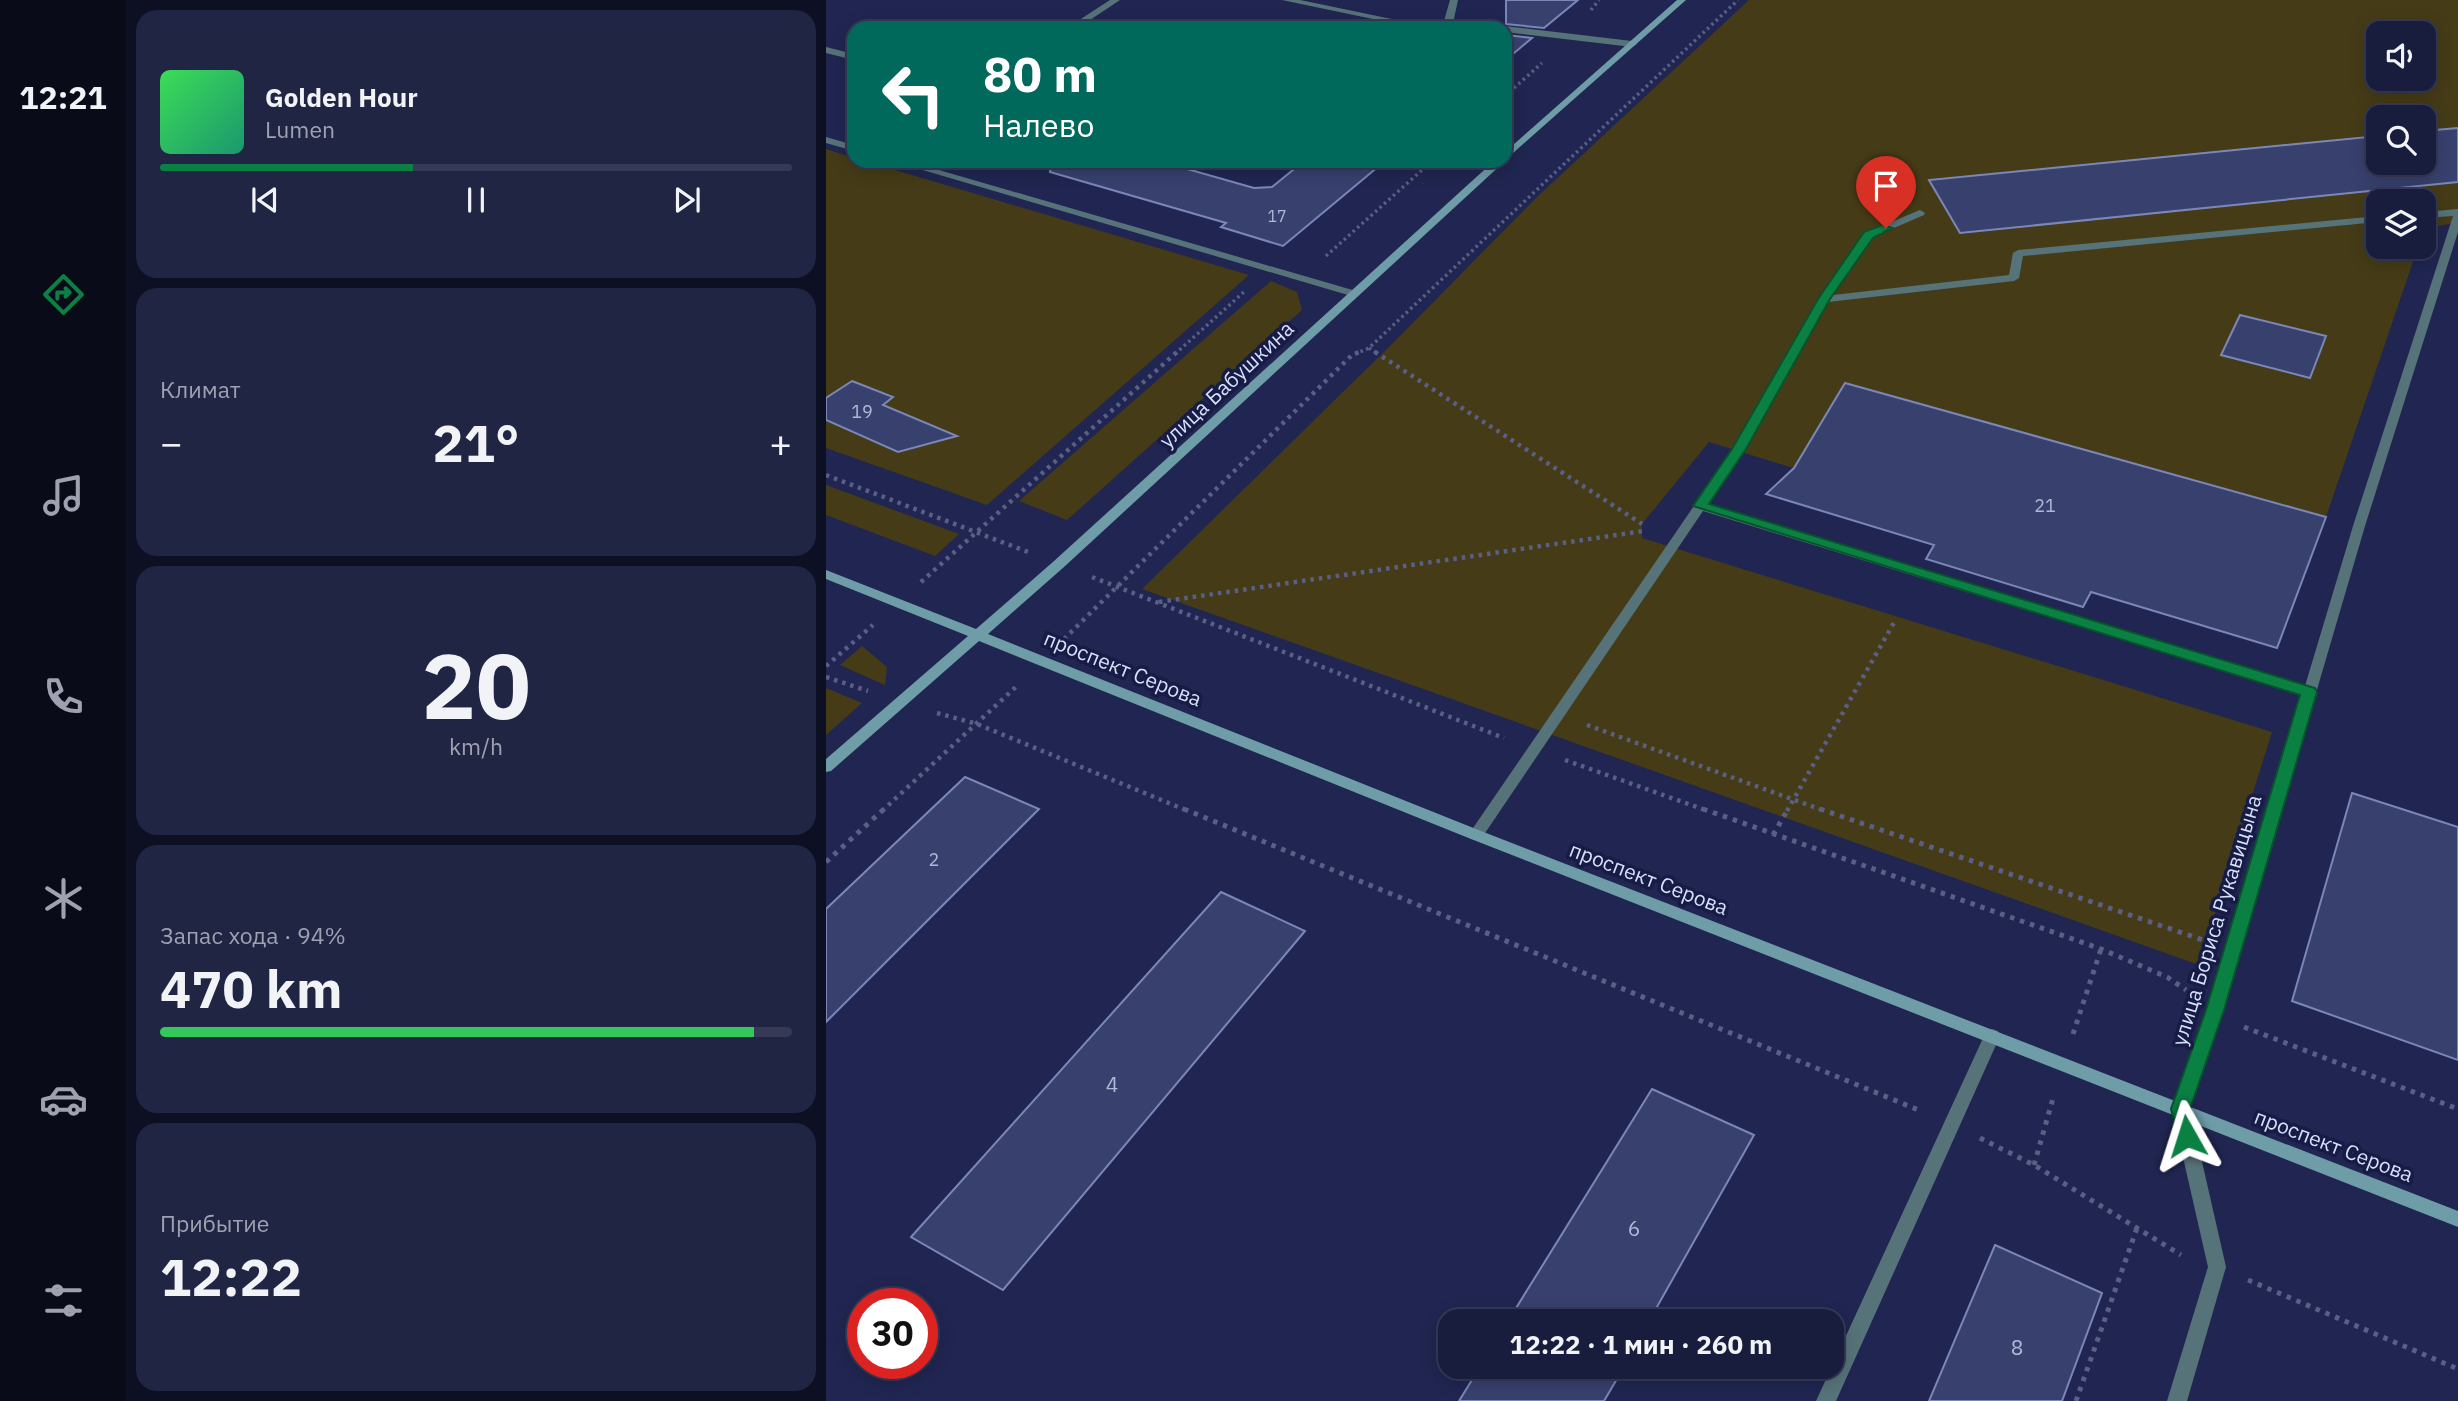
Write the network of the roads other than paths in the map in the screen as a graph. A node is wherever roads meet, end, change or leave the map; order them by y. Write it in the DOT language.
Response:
graph roads {
  1 [pos="1116,0"];
  2 [pos="1286,0"];
  3 [pos="1454,0"];
  4 [pos="1682,0"];
  5 [pos="1317,4"];
  6 [pos="1083,21"];
  7 [pos="1397,21"];
  8 [pos="1449,21"];
  9 [pos="1512,30"];
  10 [pos="1632,44"];
  11 [pos="826,50"];
  12 [pos="847,55"];
  13 [pos="826,140"];
  14 [pos="847,146"];
  15 [pos="1512,150"];
  16 [pos="921,168"];
  17 [pos="1492,168"];
  18 [pos="1920,213"];
  19 [pos="2458,213"];
  20 [pos="2436,214"];
  21 [pos="2366,220"];
  22 [pos="1352,293"];
  23 [pos="1824,299"];
  24 [pos="1700,506"];
  25 [pos="826,574"];
  26 [pos="978,634"];
  27 [pos="2309,692"];
  28 [pos="826,767"];
  29 [pos="1476,835"];
  30 [pos="1992,1036"];
  31 [pos="2180,1109"];
  32 [pos="2458,1219"];
  33 [pos="1826,1401"];
  34 [pos="2177,1401"];
  1 -- 6 [label="street"];
  2 -- 5 [label="street"];
  3 -- 8 [label="street"];
  4 -- 10 [label="street"];
  5 -- 7 [label="street"];
  9 -- 10 [label="street"];
  10 -- 15 [label="street"];
  11 -- 12 [label="street"];
  13 -- 14 [label="street"];
  16 -- 22 [label="street"];
  17 -- 22 [label="street, улица Бабушкина"];
  18 -- 23 [label="street"];
  19 -- 20 [label="street"];
  19 -- 27 [label="street, улица Бориса Рукавицына"];
  21 -- 23 [label="street"];
  22 -- 26 [label="street, улица Бабушкина"];
  23 -- 24 [label="street"];
  24 -- 27 [label="street"];
  24 -- 29 [label="street"];
  25 -- 26 [label="street, проспект Серова"];
  26 -- 28 [label="street, улица Бабушкина"];
  26 -- 29 [label="street, проспект Серова"];
  27 -- 31 [label="street, улица Бориса Рукавицына"];
  29 -- 30 [label="street, проспект Серова"];
  30 -- 31 [label="street, проспект Серова"];
  30 -- 33 [label="street"];
  31 -- 32 [label="street, проспект Серова"];
  31 -- 34 [label="street"];
}
